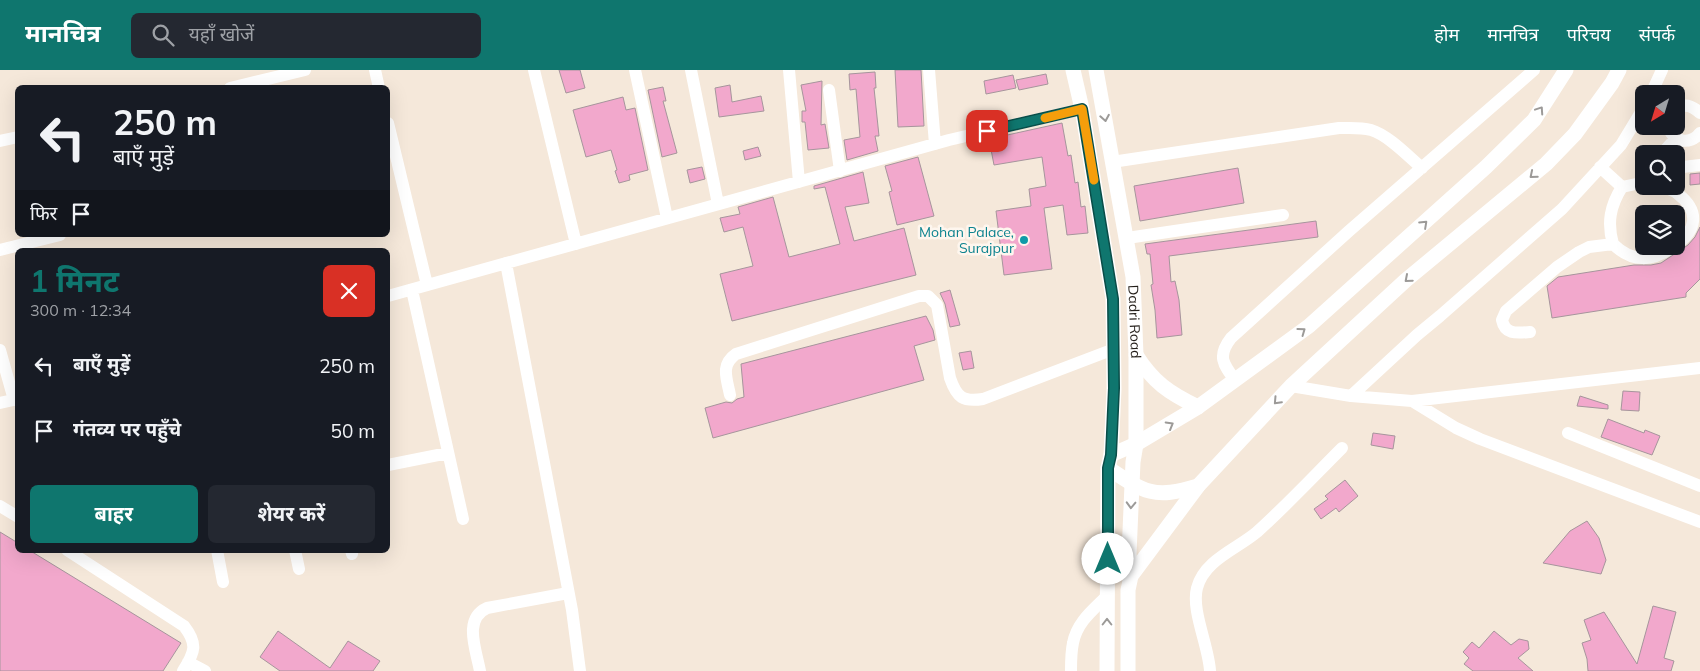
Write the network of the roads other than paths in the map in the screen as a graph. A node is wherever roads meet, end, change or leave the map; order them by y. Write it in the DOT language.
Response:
graph roads {
  1 [pos="305,70"];
  2 [pos="375,70"];
  3 [pos="534,70"];
  4 [pos="635,70"];
  5 [pos="691,70"];
  6 [pos="788,70"];
  7 [pos="930,70"];
  8 [pos="1073,70"];
  9 [pos="1096,70"];
  10 [pos="1534,70"];
  11 [pos="1566,70"];
  12 [pos="1619,70"];
  13 [pos="1662,70"];
  14 [pos="242,85"];
  15 [pos="378,85"];
  16 [pos="1655,85"];
  17 [pos="830,90"];
  18 [pos="1685,105"];
  19 [pos="1082,109"];
  20 [pos="1700,113"];
  21 [pos="1635,122"];
  22 [pos="390,132"];
  23 [pos="1672,135"];
  24 [pos="1699,135"];
  25 [pos="15,138"];
  26 [pos="1676,138"];
  27 [pos="0,141"];
  28 [pos="935,144"];
  29 [pos="1669,145"];
  30 [pos="1112,162"];
  31 [pos="1700,164"];
  32 [pos="1685,167"];
  33 [pos="1422,168"];
  34 [pos="1600,168"];
  35 [pos="840,170"];
  36 [pos="799,182"];
  37 [pos="1635,184"];
  38 [pos="1622,187"];
  39 [pos="1680,195"];
  40 [pos="718,204"];
  41 [pos="1283,214"];
  42 [pos="667,218"];
  43 [pos="52,237"];
  44 [pos="1127,238"];
  45 [pos="1685,239"];
  46 [pos="576,244"];
  47 [pos="1613,244"];
  48 [pos="0,250"];
  49 [pos="1658,255"];
  50 [pos="506,263"];
  51 [pos="426,285"];
  52 [pos="412,290"];
  53 [pos="390,296"];
  54 [pos="1530,332"];
  55 [pos="1114,349"];
  56 [pos="0,350"];
  57 [pos="1136,355"];
  58 [pos="1700,368"];
  59 [pos="1235,380"];
  60 [pos="1291,386"];
  61 [pos="730,395"];
  62 [pos="15,396"];
  63 [pos="1351,396"];
  64 [pos="15,399"];
  65 [pos="1412,401"];
  66 [pos="0,402"];
  67 [pos="1198,407"];
  68 [pos="1568,433"];
  69 [pos="1136,444"];
  70 [pos="1342,448"];
  71 [pos="448,452"];
  72 [pos="1109,462"];
  73 [pos="390,465"];
  74 [pos="1132,484"];
  75 [pos="1198,486"];
  76 [pos="1700,486"];
  77 [pos="0,506"];
  78 [pos="15,515"];
  79 [pos="462,519"];
  80 [pos="1700,522"];
  81 [pos="72,553"];
  82 [pos="218,553"];
  83 [pos="296,553"];
  84 [pos="299,569"];
  85 [pos="223,582"];
  86 [pos="1130,583"];
  87 [pos="568,593"];
  88 [pos="1107,596"];
  89 [pos="185,666"];
  90 [pos="205,671"];
  91 [pos="480,671"];
  92 [pos="580,671"];
  93 [pos="1070,671"];
  94 [pos="1107,671"];
  95 [pos="1128,671"];
  96 [pos="1210,671"];
  1 -- 14 [label="street"];
  2 -- 15 [label="street"];
  3 -- 46 [label="street"];
  4 -- 42 [label="street"];
  5 -- 40 [label="street"];
  6 -- 36 [label="street"];
  7 -- 28 [label="street"];
  8 -- 19 [label="main road, Dadri Road"];
  9 -- 30 [label="main road, Dadri Road, one-way"];
  10 -- 33 [label="street"];
  59 -- 11 [label="main road, one-way"];
  12 -- 60 [label="main road, one-way"];
  13 -- 16 [label="street"];
  17 -- 35 [label="street"];
  18 -- 20 [label="street"];
  19 -- 28 [label="street"];
  19 -- 55 [label="main road, Dadri Road"];
  21 -- 34 [label="street"];
  22 -- 51 [label="street"];
  23 -- 26 [label="street"];
  24 -- 26 [label="street"];
  25 -- 27 [label="street"];
  26 -- 29 [label="street"];
  28 -- 35 [label="street"];
  30 -- 33 [label="street"];
  30 -- 44 [label="main road, Dadri Road"];
  31 -- 32 [label="street"];
  33 -- 59 [label="street"];
  34 -- 38 [label="street"];
  34 -- 63 [label="street"];
  35 -- 36 [label="street"];
  36 -- 40 [label="street"];
  37 -- 38 [label="street"];
  38 -- 47 [label="street"];
  39 -- 45 [label="street"];
  40 -- 42 [label="street"];
  41 -- 44 [label="street"];
  42 -- 46 [label="street"];
  43 -- 48 [label="street"];
  44 -- 57 [label="main road, Dadri Road"];
  46 -- 50 [label="street"];
  47 -- 49 [label="street"];
  47 -- 54 [label="street"];
  50 -- 51 [label="street"];
  50 -- 87 [label="street"];
  51 -- 52 [label="street"];
  52 -- 53 [label="street"];
  52 -- 71 [label="street"];
  55 -- 61 [label="street"];
  55 -- 72 [label="main road, Dadri Road"];
  56 -- 62 [label="street"];
  57 -- 67 [label="main road"];
  57 -- 69 [label="main road, Dadri Road"];
  58 -- 65 [label="street"];
  59 -- 67 [label="main road"];
  60 -- 63 [label="street"];
  60 -- 75 [label="main road, one-way"];
  63 -- 65 [label="street"];
  64 -- 66 [label="street"];
  65 -- 80 [label="street"];
  69 -- 67 [label="main road, one-way"];
  68 -- 76 [label="street"];
  69 -- 72 [label="main road"];
  69 -- 74 [label="main road, Dadri Road"];
  70 -- 96 [label="street"];
  71 -- 73 [label="street"];
  71 -- 79 [label="street"];
  72 -- 74 [label="main road"];
  72 -- 88 [label="main road, Dadri Road"];
  74 -- 75 [label="main road"];
  74 -- 86 [label="main road, Dadri Road, one-way"];
  75 -- 86 [label="main road"];
  77 -- 78 [label="street"];
  81 -- 89 [label="street"];
  82 -- 85 [label="street"];
  83 -- 84 [label="street"];
  86 -- 95 [label="main road, Dadri Road"];
  87 -- 91 [label="street"];
  87 -- 92 [label="street"];
  88 -- 93 [label="street"];
  94 -- 88 [label="main road, Dadri Road, one-way"];
  89 -- 90 [label="street"];
}
